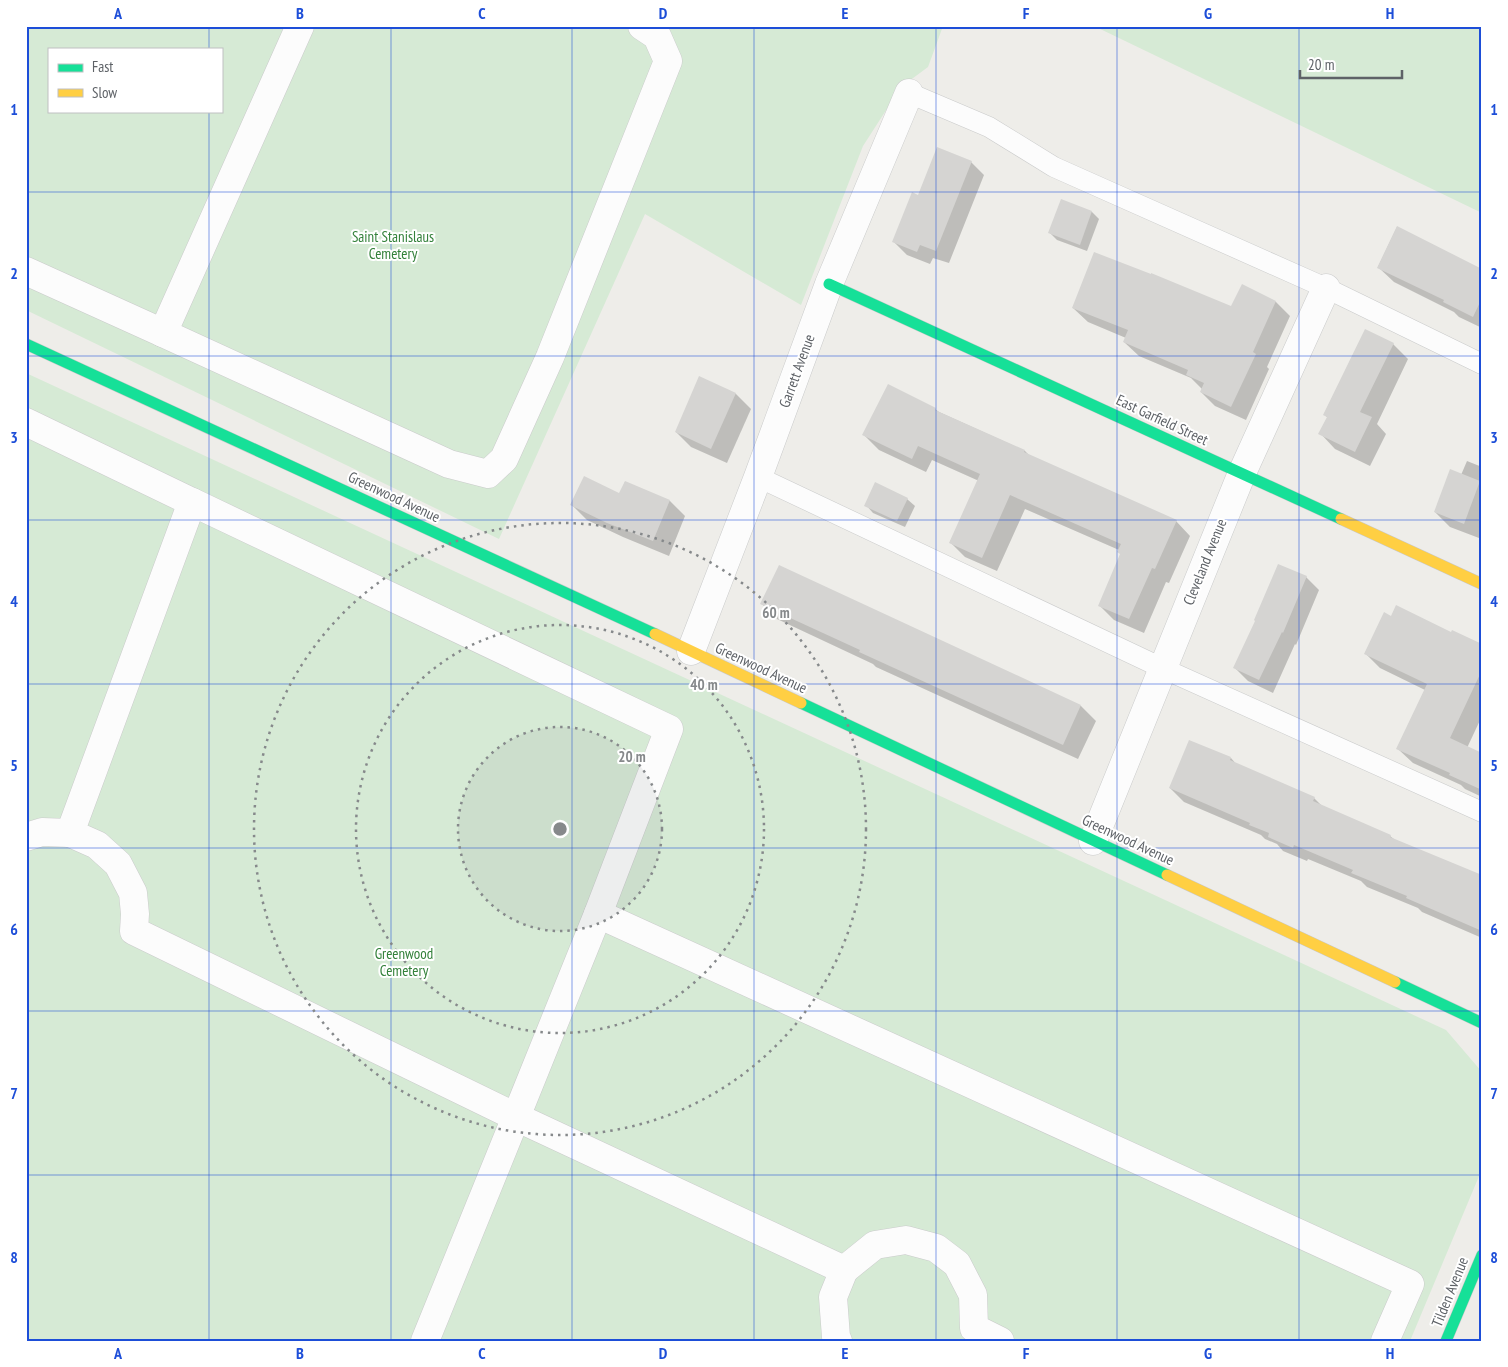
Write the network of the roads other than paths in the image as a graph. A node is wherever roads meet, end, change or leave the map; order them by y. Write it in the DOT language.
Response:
graph roads {
  1 [pos="300,26"];
  2 [pos="642,26"];
  3 [pos="909,93"];
  4 [pos="26,271"];
  5 [pos="828,284"];
  6 [pos="1326,288"];
  7 [pos="163,333"];
  8 [pos="26,344"];
  9 [pos="1482,364"];
  10 [pos="26,422"];
  11 [pos="1242,473"];
  12 [pos="758,477"];
  13 [pos="192,502"];
  14 [pos="1482,584"];
  15 [pos="691,651"];
  16 [pos="1162,668"];
  17 [pos="1482,812"];
  18 [pos="70,833"];
  19 [pos="26,837"];
  20 [pos="1093,841"];
  21 [pos="598,914"];
  22 [pos="1482,1023"];
  23 [pos="516,1117"];
  24 [pos="1482,1255"];
  25 [pos="844,1270"];
  26 [pos="971,1335"];
  27 [pos="425,1341"];
  28 [pos="838,1341"];
  29 [pos="1000,1341"];
  30 [pos="1385,1341"];
  31 [pos="1446,1341"];
  1 -- 7 [label="street"];
  2 -- 7 [label="street"];
  3 -- 5 [label="street, Garrett Avenue"];
  3 -- 6 [label="lane"];
  4 -- 7 [label="street"];
  5 -- 11 [label="street, East Garfield Street"];
  5 -- 12 [label="street, Garrett Avenue"];
  6 -- 9 [label="lane"];
  6 -- 11 [label="street, Cleveland Avenue"];
  8 -- 15 [label="street, Greenwood Avenue"];
  10 -- 13 [label="street"];
  11 -- 14 [label="street, East Garfield Street"];
  11 -- 16 [label="street, Cleveland Avenue"];
  12 -- 15 [label="street, Garrett Avenue"];
  12 -- 16 [label="lane"];
  13 -- 18 [label="street"];
  13 -- 21 [label="street"];
  15 -- 20 [label="street, Greenwood Avenue"];
  16 -- 17 [label="lane"];
  16 -- 20 [label="street, Cleveland Avenue"];
  18 -- 19 [label="street"];
  18 -- 23 [label="street"];
  20 -- 22 [label="street, Greenwood Avenue"];
  21 -- 23 [label="street"];
  21 -- 30 [label="street"];
  23 -- 25 [label="street"];
  23 -- 27 [label="street"];
  24 -- 31 [label="street, Tilden Avenue"];
  25 -- 26 [label="street"];
  25 -- 28 [label="street"];
  26 -- 29 [label="street"];
}
